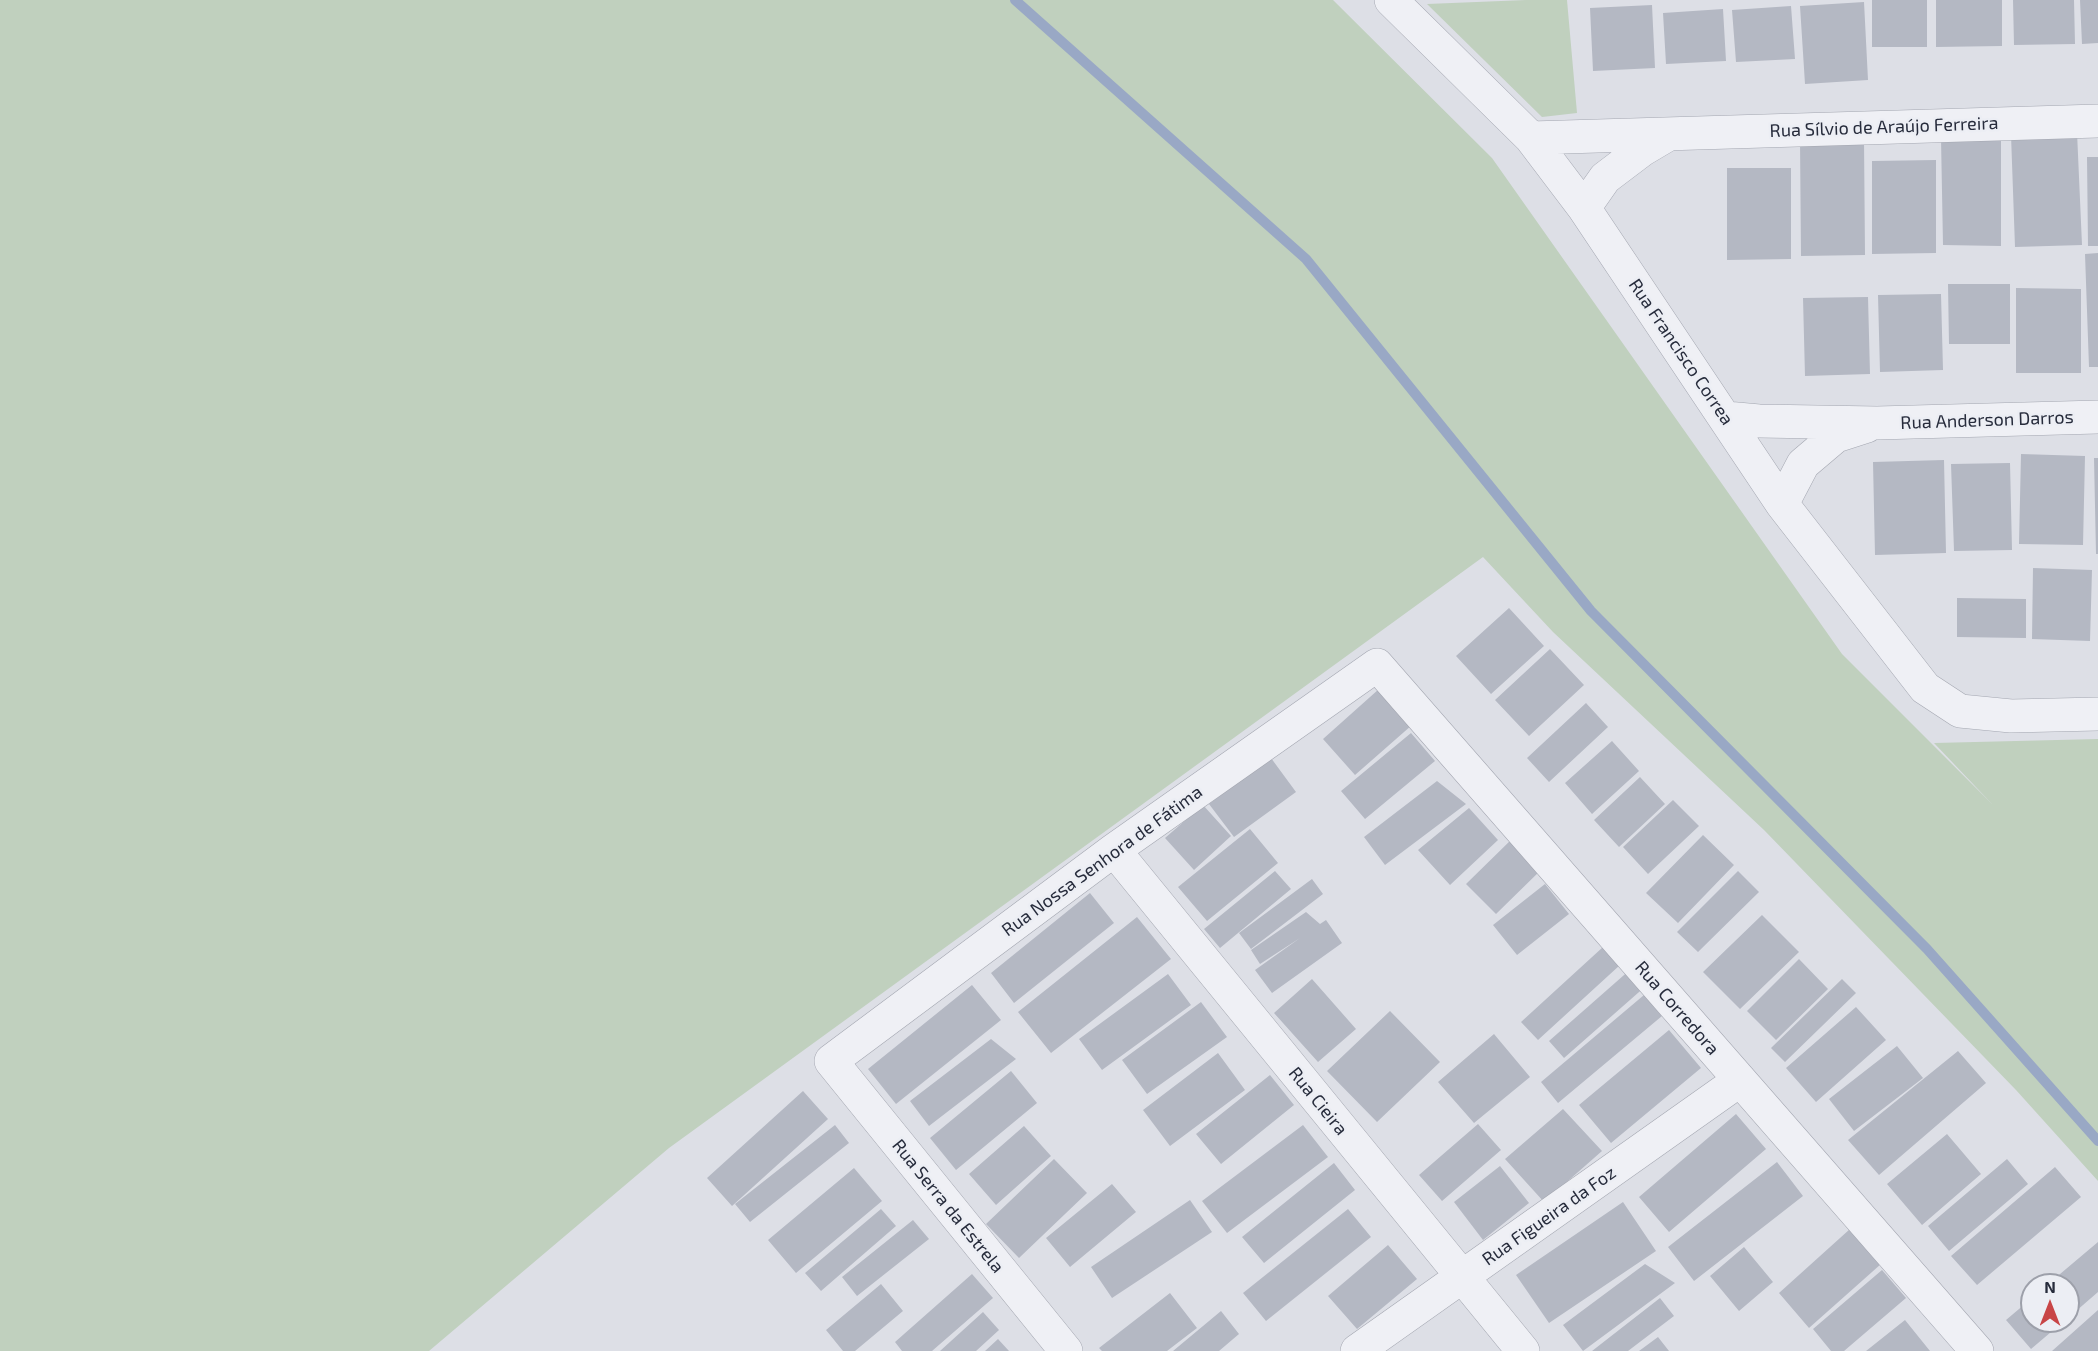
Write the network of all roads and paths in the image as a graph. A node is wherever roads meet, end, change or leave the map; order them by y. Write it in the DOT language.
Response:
graph roads {
  1 [pos="1392,0"];
  2 [pos="2098,121"];
  3 [pos="1671,133"];
  4 [pos="1531,138"];
  5 [pos="1584,208"];
  6 [pos="2098,417"];
  7 [pos="1726,418"];
  8 [pos="1877,423"];
  9 [pos="1782,504"];
  10 [pos="1377,665"];
  11 [pos="2098,714"];
  12 [pos="1114,850"];
  13 [pos="831,1061"];
  14 [pos="1740,1080"];
  15 [pos="1462,1277"];
  16 [pos="1066,1351"];
  17 [pos="1357,1351"];
  18 [pos="1523,1351"];
  19 [pos="1977,1351"];
  1 -- 4 [label="street, Rua Francisco Correa"];
  2 -- 3 [label="street, Rua Sílvio de Araújo Ferreira"];
  3 -- 4 [label="street, Rua Sílvio de Araújo Ferreira"];
  3 -- 5 [label="street, Rua Sílvio de Araújo Ferreira"];
  4 -- 5 [label="street, Rua Francisco Correa"];
  5 -- 7 [label="street, Rua Francisco Correa"];
  6 -- 8 [label="street, Rua Anderson Darros"];
  7 -- 8 [label="street, Rua Anderson Darros"];
  7 -- 9 [label="street, Rua Francisco Correa"];
  8 -- 9 [label="street, Rua Anderson Darros"];
  9 -- 11 [label="street, Rua Francisco Correa"];
  10 -- 12 [label="street, Rua Nossa Senhora de Fátima"];
  10 -- 14 [label="street, Rua Corredora"];
  12 -- 13 [label="street, Rua Nossa Senhora de Fátima"];
  12 -- 15 [label="street, Rua Cieira"];
  13 -- 16 [label="street, Rua Serra da Estrela"];
  14 -- 15 [label="street, Rua Figueira da Foz"];
  14 -- 19 [label="street, Rua Corredora"];
  15 -- 17 [label="street, Rua Figueira da Foz"];
  15 -- 18 [label="street, Rua Cieira"];
}
